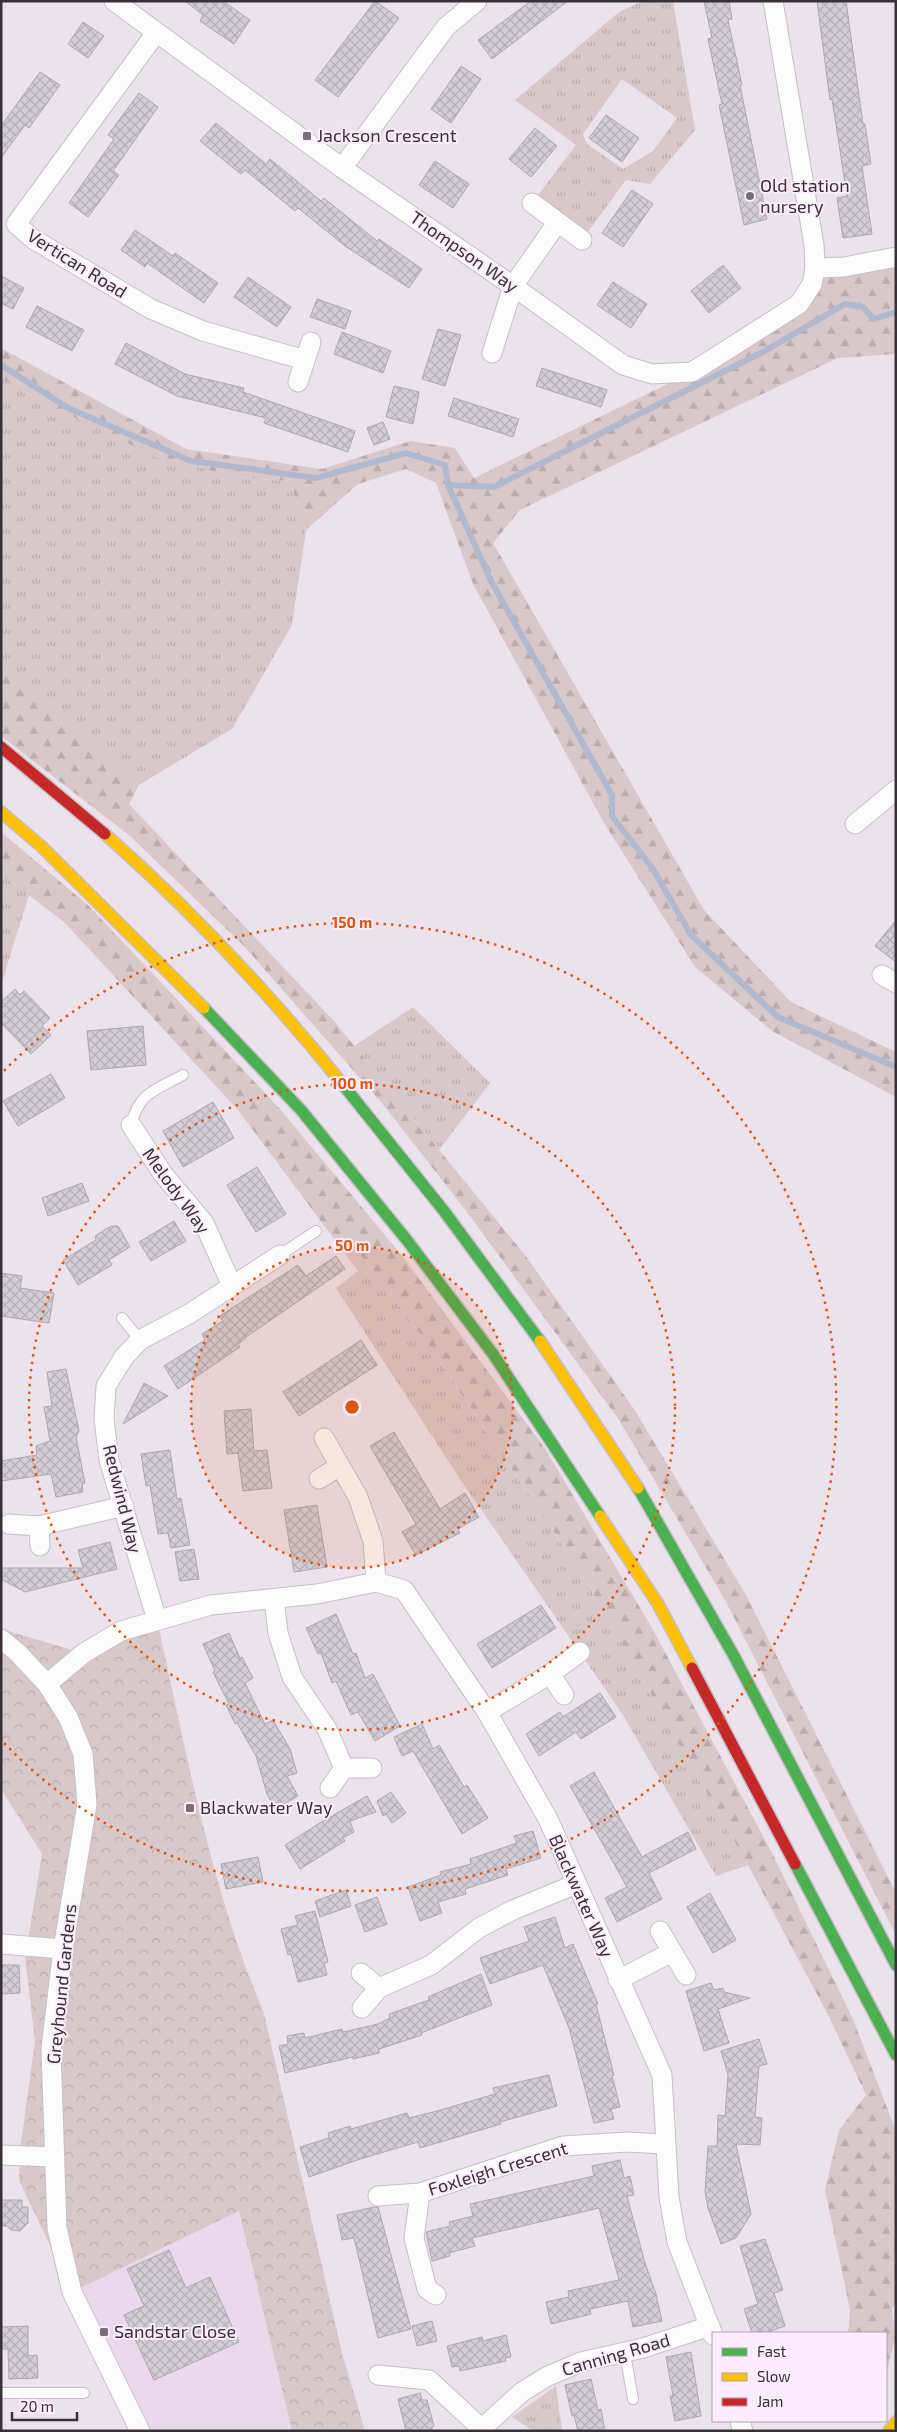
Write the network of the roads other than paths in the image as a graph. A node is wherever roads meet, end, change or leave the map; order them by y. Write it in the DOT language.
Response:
graph roads {
  1 [pos="114,1"];
  2 [pos="477,1"];
  3 [pos="773,1"];
  4 [pos="156,34"];
  5 [pos="342,168"];
  6 [pos="532,203"];
  7 [pos="557,223"];
  8 [pos="9,228"];
  9 [pos="582,240"];
  10 [pos="896,257"];
  11 [pos="815,268"];
  12 [pos="513,286"];
  13 [pos="311,342"];
  14 [pos="492,353"];
  15 [pos="305,360"];
  16 [pos="298,382"];
  17 [pos="1,747"];
  18 [pos="896,790"];
  19 [pos="1,812"];
  20 [pos="855,824"];
  21 [pos="183,1075"];
  22 [pos="131,1125"];
  23 [pos="316,1231"];
  24 [pos="280,1255"];
  25 [pos="232,1286"];
  26 [pos="122,1318"];
  27 [pos="140,1340"];
  28 [pos="324,1438"];
  29 [pos="340,1466"];
  30 [pos="319,1480"];
  31 [pos="124,1506"];
  32 [pos="9,1524"];
  33 [pos="39,1526"];
  34 [pos="40,1546"];
  35 [pos="376,1582"];
  36 [pos="274,1599"];
  37 [pos="157,1620"];
  38 [pos="1,1639"];
  39 [pos="580,1652"];
  40 [pos="550,1674"];
  41 [pos="47,1684"];
  42 [pos="564,1695"];
  43 [pos="487,1712"];
  44 [pos="344,1768"];
  45 [pos="372,1768"];
  46 [pos="330,1788"];
  47 [pos="576,1884"];
  48 [pos="660,1931"];
  49 [pos="1,1944"];
  50 [pos="63,1950"];
  51 [pos="672,1952"];
  52 [pos="896,1965"];
  53 [pos="361,1973"];
  54 [pos="686,1975"];
  55 [pos="618,1980"];
  56 [pos="379,1988"];
  57 [pos="362,2008"];
  58 [pos="893,2046"];
  59 [pos="896,2056"];
  60 [pos="665,2144"];
  61 [pos="1,2155"];
  62 [pos="55,2157"];
  63 [pos="420,2193"];
  64 [pos="378,2196"];
  65 [pos="436,2294"];
  66 [pos="712,2331"];
  67 [pos="625,2353"];
  68 [pos="378,2375"];
  69 [pos="84,2392"];
  70 [pos="1,2393"];
  71 [pos="633,2399"];
  72 [pos="896,2422"];
  73 [pos="480,2430"];
  74 [pos="140,2431"];
  75 [pos="889,2431"];
  1 -- 4 [label="street, Thompson Way"];
  2 -- 5 [label="street"];
  3 -- 11 [label="street"];
  4 -- 5 [label="street, Thompson Way"];
  4 -- 8 [label="street, Vertican Road"];
  5 -- 12 [label="street, Thompson Way"];
  6 -- 7 [label="street"];
  7 -- 9 [label="street"];
  7 -- 12 [label="street"];
  8 -- 15 [label="street, Vertican Road"];
  10 -- 11 [label="street"];
  11 -- 12 [label="street, Thompson Way"];
  12 -- 14 [label="street"];
  13 -- 15 [label="street"];
  15 -- 16 [label="street"];
  17 -- 52 [label="main road"];
  18 -- 20 [label="street"];
  19 -- 58 [label="main road"];
  21 -- 22 [label="lane"];
  22 -- 25 [label="street, Melody Way"];
  23 -- 24 [label="lane"];
  24 -- 25 [label="street, Redwind Way"];
  25 -- 27 [label="street, Redwind Way"];
  26 -- 27 [label="lane"];
  27 -- 31 [label="street, Redwind Way"];
  28 -- 29 [label="street"];
  29 -- 30 [label="street"];
  29 -- 35 [label="street"];
  31 -- 33 [label="street"];
  31 -- 37 [label="street, Redwind Way"];
  32 -- 33 [label="street"];
  33 -- 34 [label="street"];
  35 -- 36 [label="street, Blackwater Way"];
  35 -- 43 [label="street, Blackwater Way"];
  36 -- 37 [label="street, Blackwater Way"];
  36 -- 44 [label="street"];
  37 -- 41 [label="street, Blackwater Way"];
  38 -- 41 [label="street, Greyhound Gardens"];
  39 -- 40 [label="street"];
  40 -- 42 [label="street"];
  40 -- 43 [label="street"];
  41 -- 50 [label="street, Greyhound Gardens"];
  43 -- 47 [label="street, Blackwater Way"];
  44 -- 45 [label="street"];
  44 -- 46 [label="street"];
  47 -- 55 [label="street, Blackwater Way"];
  47 -- 56 [label="street"];
  48 -- 51 [label="street"];
  49 -- 50 [label="street"];
  50 -- 62 [label="street, Greyhound Gardens"];
  51 -- 54 [label="street"];
  51 -- 55 [label="street"];
  53 -- 56 [label="street"];
  55 -- 60 [label="street, Blackwater Way"];
  56 -- 57 [label="street"];
  58 -- 59 [label="main road"];
  60 -- 63 [label="street, Foxleigh Crescent"];
  60 -- 66 [label="street, Blackwater Way"];
  61 -- 62 [label="street"];
  62 -- 74 [label="street, Greyhound Gardens"];
  63 -- 64 [label="street, Foxleigh Crescent"];
  63 -- 65 [label="street, Foxleigh Crescent"];
  66 -- 67 [label="street, Canning Road"];
  67 -- 71 [label="lane"];
  67 -- 73 [label="street, Canning Road"];
  68 -- 73 [label="street"];
  69 -- 70 [label="lane"];
  72 -- 75 [label="main road"];
}
